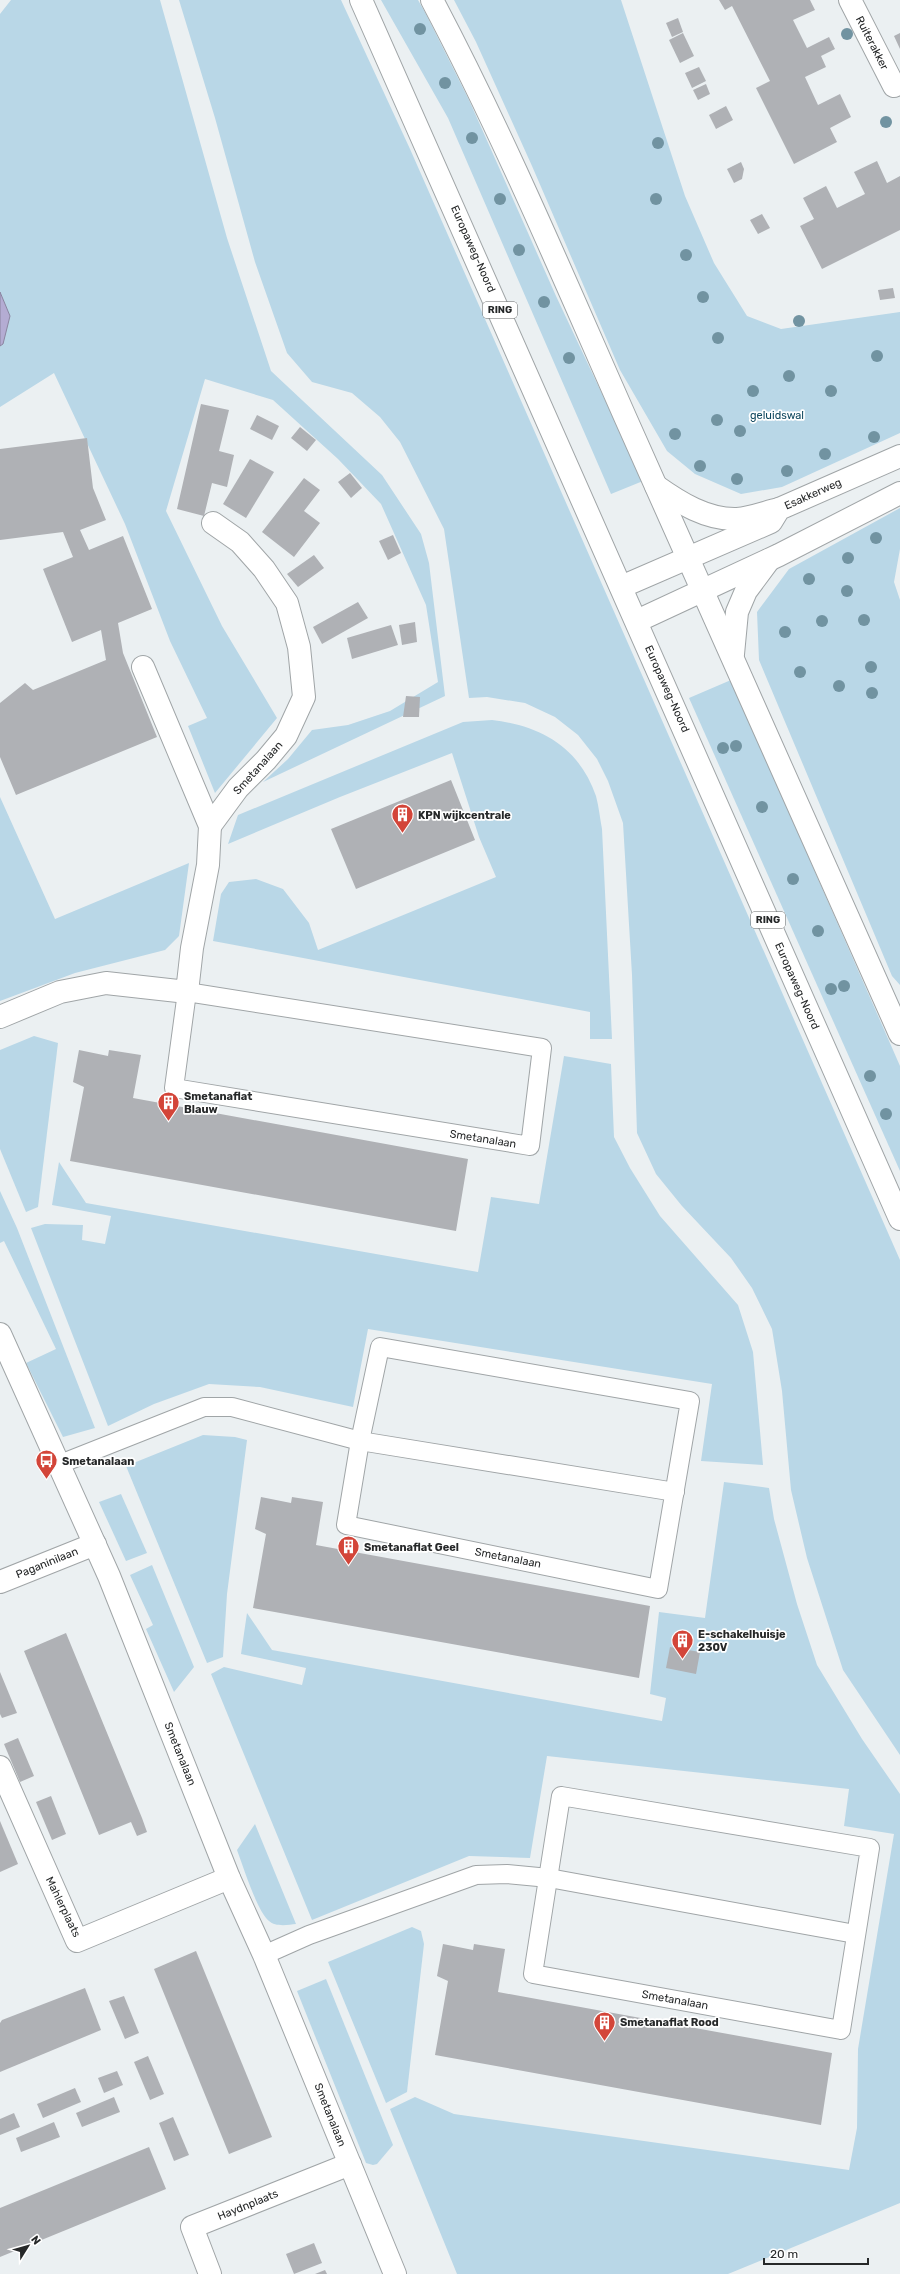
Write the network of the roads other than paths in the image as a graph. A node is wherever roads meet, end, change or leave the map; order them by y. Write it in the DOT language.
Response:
graph roads {
  1 [pos="361,0"];
  2 [pos="432,0"];
  3 [pos="850,0"];
  4 [pos="894,86"];
  5 [pos="900,456"];
  6 [pos="656,486"];
  7 [pos="900,493"];
  8 [pos="779,509"];
  9 [pos="213,523"];
  10 [pos="689,558"];
  11 [pos="769,560"];
  12 [pos="621,587"];
  13 [pos="703,590"];
  14 [pos="637,621"];
  15 [pos="733,654"];
  16 [pos="143,667"];
  17 [pos="210,826"];
  18 [pos="187,992"];
  19 [pos="0,1017"];
  20 [pos="900,1034"];
  21 [pos="900,1219"];
  22 [pos="0,1334"];
  23 [pos="360,1441"];
  24 [pos="60,1464"];
  25 [pos="675,1492"];
  26 [pos="94,1544"];
  27 [pos="0,1582"];
  28 [pos="0,1767"];
  29 [pos="229,1878"];
  30 [pos="549,1878"];
  31 [pos="855,1934"];
  32 [pos="264,1955"];
  33 [pos="350,2164"];
  34 [pos="210,2274"];
  35 [pos="395,2274"];
  1 -- 12 [label="street, Europaweg-Noord / RING"];
  2 -- 6 [label="street"];
  3 -- 4 [label="street, Ruiterakker"];
  5 -- 8 [label="street, Esakkerweg"];
  6 -- 8 [label="street"];
  6 -- 10 [label="street"];
  7 -- 11 [label="street"];
  8 -- 10 [label="street, Esakkerweg"];
  9 -- 17 [label="street, Smetanalaan"];
  10 -- 12 [label="street"];
  10 -- 13 [label="street"];
  11 -- 13 [label="street"];
  11 -- 15 [label="street"];
  12 -- 14 [label="street, Europaweg-Noord / RING"];
  13 -- 14 [label="street"];
  13 -- 15 [label="street"];
  14 -- 21 [label="street, Europaweg-Noord / RING"];
  15 -- 20 [label="street"];
  16 -- 17 [label="street, Smetanalaan"];
  17 -- 18 [label="street, Smetanalaan"];
  18 -- 18 [label="lane, Smetanalaan"];
  18 -- 19 [label="street, Smetanalaan"];
  22 -- 24 [label="street, Smetanalaan"];
  23 -- 24 [label="lane"];
  23 -- 25 [label="lane"];
  23 -- 25 [label="lane, Smetanalaan"];
  23 -- 25 [label="lane, Smetanalaan"];
  24 -- 26 [label="street, Smetanalaan"];
  26 -- 27 [label="street, Paganinilaan"];
  26 -- 29 [label="street, Smetanalaan"];
  28 -- 29 [label="street, Mahlerplaats"];
  29 -- 32 [label="street, Smetanalaan"];
  30 -- 31 [label="lane"];
  30 -- 31 [label="lane, Smetanalaan"];
  30 -- 31 [label="lane, Smetanalaan"];
  30 -- 32 [label="lane"];
  32 -- 33 [label="street, Smetanalaan"];
  33 -- 34 [label="street, Haydnplaats"];
  33 -- 35 [label="street, Smetanalaan"];
}
